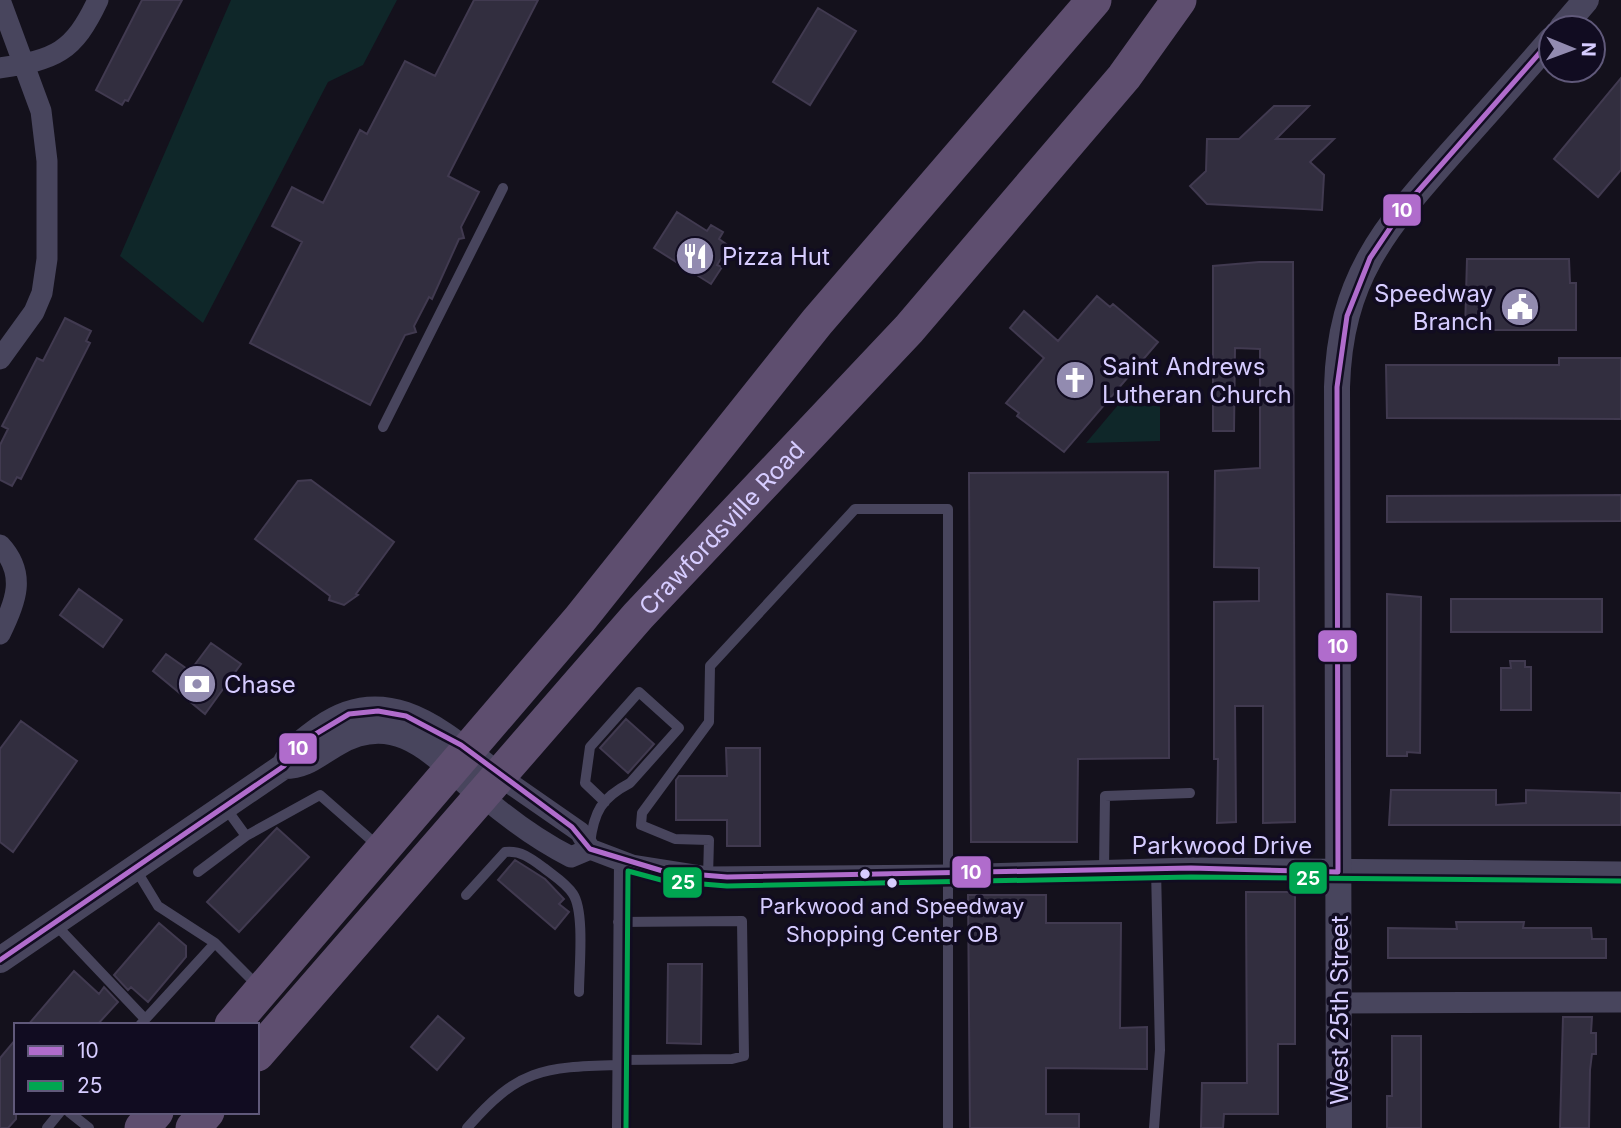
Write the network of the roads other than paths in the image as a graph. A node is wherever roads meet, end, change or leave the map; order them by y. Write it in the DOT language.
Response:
graph roads {
  1 [pos="0,0"];
  2 [pos="98,0"];
  3 [pos="1094,0"];
  4 [pos="1179,0"];
  5 [pos="1586,0"];
  6 [pos="1574,14"];
  7 [pos="1537,56"];
  8 [pos="25,64"];
  9 [pos="0,68"];
  10 [pos="503,188"];
  11 [pos="0,359"];
  12 [pos="383,427"];
  13 [pos="0,545"];
  14 [pos="0,634"];
  15 [pos="459,761"];
  16 [pos="489,785"];
  17 [pos="1190,793"];
  18 [pos="606,802"];
  19 [pos="225,807"];
  20 [pos="246,836"];
  21 [pos="590,849"];
  22 [pos="383,850"];
  23 [pos="619,860"];
  24 [pos="135,868"];
  25 [pos="1104,870"];
  26 [pos="1156,870"];
  27 [pos="198,872"];
  28 [pos="1338,872"];
  29 [pos="1621,872"];
  30 [pos="948,875"];
  31 [pos="708,877"];
  32 [pos="466,895"];
  33 [pos="618,922"];
  34 [pos="54,923"];
  35 [pos="215,943"];
  36 [pos="0,960"];
  37 [pos="262,990"];
  38 [pos="579,992"];
  39 [pos="1621,1002"];
  40 [pos="1339,1003"];
  41 [pos="143,1022"];
  42 [pos="234,1023"];
  43 [pos="259,1052"];
  44 [pos="618,1063"];
  45 [pos="58,1114"];
  46 [pos="72,1114"];
  47 [pos="154,1114"];
  48 [pos="205,1114"];
  49 [pos="47,1128"];
  50 [pos="89,1128"];
  51 [pos="142,1128"];
  52 [pos="193,1128"];
  53 [pos="467,1128"];
  54 [pos="618,1128"];
  55 [pos="948,1128"];
  56 [pos="1154,1128"];
  57 [pos="1339,1128"];
  1 -- 8 [label="street"];
  2 -- 8 [label="street"];
  3 -- 15 [label="main road, Crawfordsville Road"];
  4 -- 16 [label="main road, Crawfordsville Road"];
  5 -- 6 [label="street"];
  7 -- 28 [label="street, West 25th Street"];
  8 -- 9 [label="street"];
  8 -- 11 [label="street"];
  10 -- 12 [label="lane"];
  13 -- 14 [label="street"];
  15 -- 16 [label="street"];
  15 -- 19 [label="street"];
  15 -- 22 [label="main road, Crawfordsville Road"];
  16 -- 21 [label="street"];
  16 -- 21 [label="street"];
  16 -- 43 [label="main road, Crawfordsville Road"];
  17 -- 25 [label="lane"];
  18 -- 18 [label="lane"];
  18 -- 21 [label="lane"];
  19 -- 20 [label="lane"];
  19 -- 24 [label="street"];
  20 -- 22 [label="lane"];
  20 -- 27 [label="lane"];
  21 -- 23 [label="street, Parkwood Drive"];
  22 -- 37 [label="main road, Crawfordsville Road"];
  23 -- 31 [label="street, Parkwood Drive"];
  23 -- 33 [label="lane"];
  24 -- 34 [label="street"];
  24 -- 35 [label="lane"];
  25 -- 26 [label="street, Parkwood Drive"];
  25 -- 30 [label="street, Parkwood Drive"];
  26 -- 28 [label="street, Parkwood Drive"];
  26 -- 56 [label="lane"];
  28 -- 29 [label="street, Parkwood Drive"];
  28 -- 40 [label="street, West 25th Street"];
  30 -- 31 [label="street, Parkwood Drive"];
  30 -- 31 [label="lane"];
  30 -- 55 [label="lane"];
  32 -- 38 [label="lane"];
  33 -- 44 [label="lane"];
  33 -- 44 [label="lane"];
  34 -- 36 [label="street"];
  34 -- 41 [label="lane"];
  35 -- 37 [label="lane"];
  35 -- 41 [label="lane"];
  37 -- 42 [label="main road, Crawfordsville Road"];
  39 -- 40 [label="street"];
  40 -- 57 [label="street, West 25th Street"];
  44 -- 53 [label="lane"];
  44 -- 54 [label="lane"];
  45 -- 49 [label="lane"];
  46 -- 50 [label="lane"];
  47 -- 51 [label="main road"];
  48 -- 52 [label="main road"];
}
